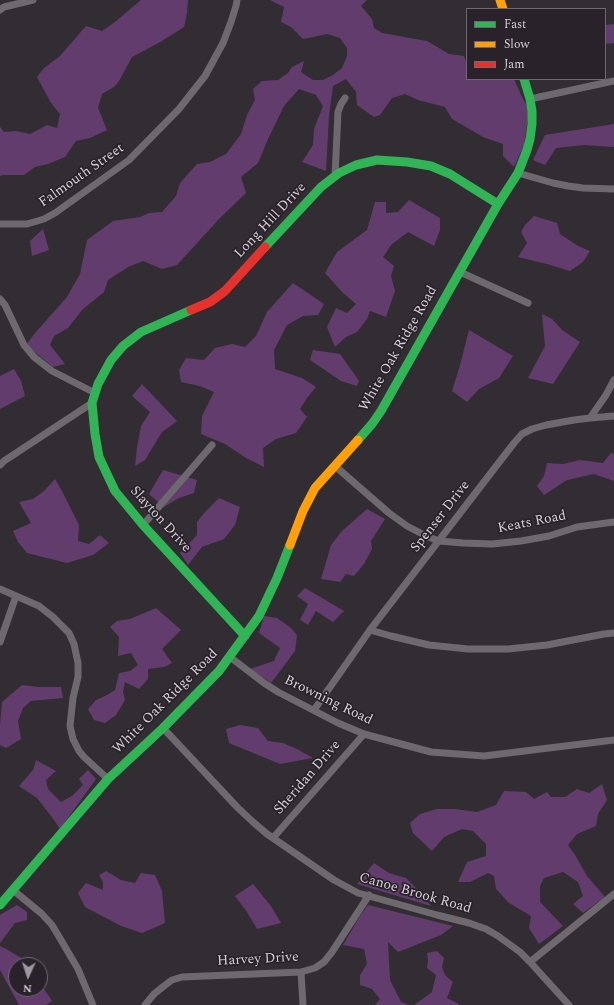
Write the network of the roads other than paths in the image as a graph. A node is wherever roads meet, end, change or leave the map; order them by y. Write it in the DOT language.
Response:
graph roads {
  1 [pos="33,0"];
  2 [pos="236,0"];
  3 [pos="1,8"];
  4 [pos="524,80"];
  5 [pos="614,81"];
  6 [pos="345,98"];
  7 [pos="530,99"];
  8 [pos="518,173"];
  9 [pos="335,176"];
  10 [pos="614,189"];
  11 [pos="498,204"];
  12 [pos="0,224"];
  13 [pos="460,272"];
  14 [pos="0,299"];
  15 [pos="528,303"];
  16 [pos="614,380"];
  17 [pos="95,393"];
  18 [pos="92,403"];
  19 [pos="614,416"];
  20 [pos="590,418"];
  21 [pos="212,445"];
  22 [pos="0,465"];
  23 [pos="335,466"];
  24 [pos="614,522"];
  25 [pos="144,526"];
  26 [pos="439,541"];
  27 [pos="0,589"];
  28 [pos="16,596"];
  29 [pos="370,630"];
  30 [pos="614,633"];
  31 [pos="245,636"];
  32 [pos="0,642"];
  33 [pos="230,657"];
  34 [pos="314,710"];
  35 [pos="163,728"];
  36 [pos="364,734"];
  37 [pos="614,740"];
  38 [pos="108,779"];
  39 [pos="273,838"];
  40 [pos="13,890"];
  41 [pos="614,894"];
  42 [pos="369,895"];
  43 [pos="0,905"];
  44 [pos="530,962"];
  45 [pos="301,972"];
  46 [pos="93,1005"];
  47 [pos="145,1005"];
  48 [pos="303,1005"];
  49 [pos="569,1005"];
  1 -- 3 [label="street"];
  2 -- 12 [label="street, Falmouth Street"];
  4 -- 7 [label="street, White Oak Ridge Road"];
  5 -- 7 [label="street"];
  6 -- 9 [label="street"];
  7 -- 8 [label="street, White Oak Ridge Road"];
  8 -- 10 [label="street"];
  8 -- 11 [label="street, White Oak Ridge Road"];
  9 -- 11 [label="street, Long Hill Drive"];
  9 -- 17 [label="street, Long Hill Drive"];
  11 -- 13 [label="street, White Oak Ridge Road"];
  13 -- 15 [label="street"];
  13 -- 23 [label="street, White Oak Ridge Road"];
  14 -- 17 [label="street"];
  16 -- 20 [label="street"];
  17 -- 18 [label="street, Long Hill Drive"];
  18 -- 22 [label="street"];
  18 -- 25 [label="street, Slayton Drive"];
  19 -- 20 [label="street, Spenser Drive"];
  20 -- 26 [label="street, Spenser Drive"];
  21 -- 25 [label="street"];
  23 -- 26 [label="street, Keats Road"];
  23 -- 31 [label="street, White Oak Ridge Road"];
  24 -- 26 [label="street, Keats Road"];
  25 -- 31 [label="street, Slayton Drive"];
  26 -- 29 [label="street, Spenser Drive"];
  27 -- 28 [label="street"];
  28 -- 32 [label="street"];
  28 -- 38 [label="street"];
  29 -- 30 [label="street"];
  29 -- 34 [label="street, Spenser Drive"];
  31 -- 33 [label="street, White Oak Ridge Road"];
  33 -- 34 [label="street, Browning Road"];
  33 -- 35 [label="street, White Oak Ridge Road"];
  34 -- 36 [label="street, Browning Road"];
  35 -- 38 [label="street, White Oak Ridge Road"];
  35 -- 39 [label="street, Canoe Brook Road"];
  36 -- 37 [label="street, Browning Road"];
  36 -- 39 [label="street, Sheridan Drive"];
  38 -- 40 [label="street, White Oak Ridge Road"];
  39 -- 42 [label="street, Canoe Brook Road"];
  40 -- 43 [label="street, White Oak Ridge Road"];
  40 -- 46 [label="street"];
  41 -- 44 [label="street"];
  42 -- 44 [label="street, Canoe Brook Road"];
  42 -- 45 [label="street, Harvey Drive"];
  44 -- 49 [label="street, Canoe Brook Road"];
  45 -- 47 [label="street, Harvey Drive"];
  45 -- 48 [label="street"];
}
